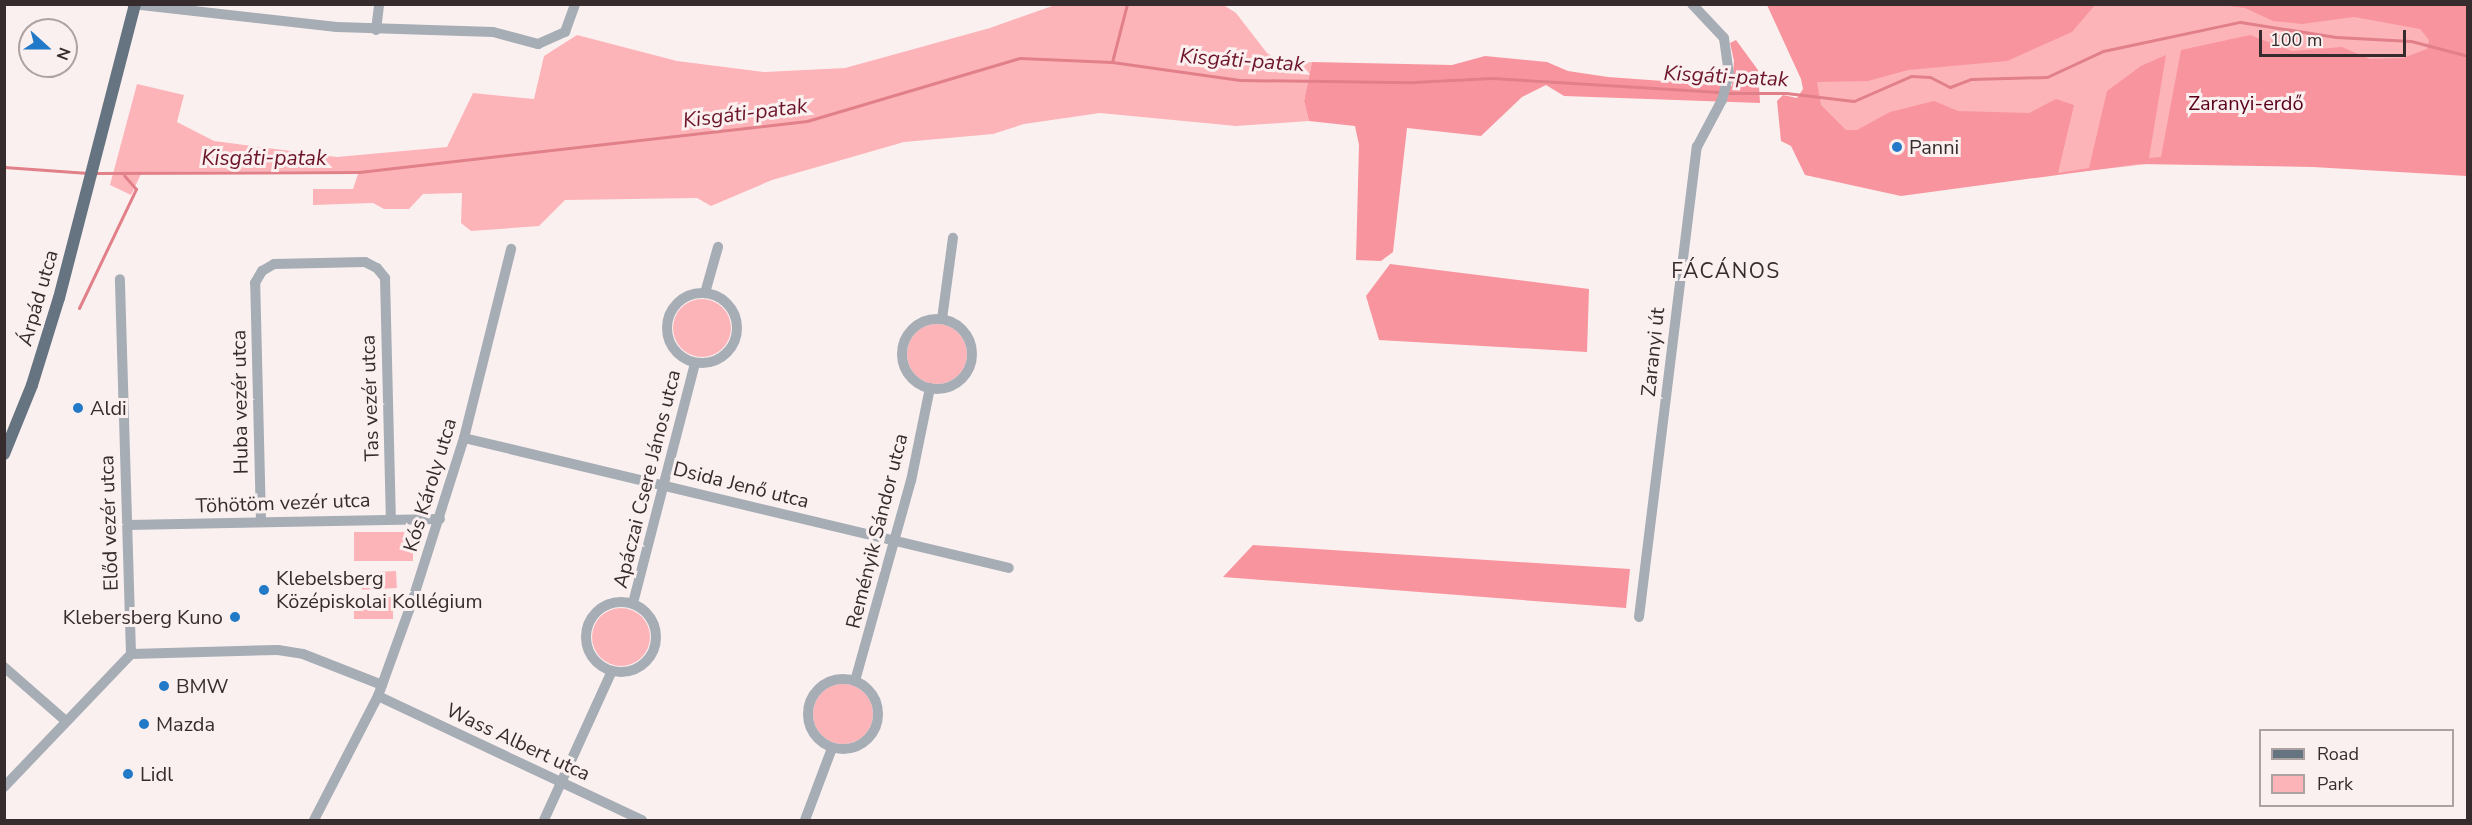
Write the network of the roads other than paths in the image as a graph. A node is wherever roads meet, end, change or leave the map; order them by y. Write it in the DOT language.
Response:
graph roads {
  1 [pos="379,4"];
  2 [pos="575,4"];
  3 [pos="1692,4"];
  4 [pos="134,5"];
  5 [pos="376,30"];
  6 [pos="953,238"];
  7 [pos="718,247"];
  8 [pos="510,249"];
  9 [pos="385,278"];
  10 [pos="120,279"];
  11 [pos="705,293"];
  12 [pos="942,319"];
  13 [pos="695,363"];
  14 [pos="930,388"];
  15 [pos="464,438"];
  16 [pos="4,454"];
  17 [pos="665,484"];
  18 [pos="391,518"];
  19 [pos="440,519"];
  20 [pos="261,521"];
  21 [pos="128,525"];
  22 [pos="894,540"];
  23 [pos="1009,568"];
  24 [pos="633,603"];
  25 [pos="1639,617"];
  26 [pos="131,654"];
  27 [pos="4,667"];
  28 [pos="612,671"];
  29 [pos="855,681"];
  30 [pos="380,690"];
  31 [pos="66,721"];
  32 [pos="832,748"];
  33 [pos="562,783"];
  34 [pos="4,787"];
  35 [pos="314,820"];
  36 [pos="544,820"];
  37 [pos="642,820"];
  38 [pos="805,820"];
  1 -- 5 [label="street"];
  2 -- 5 [label="street"];
  3 -- 25 [label="street, Zaranyi út"];
  4 -- 5 [label="street"];
  4 -- 16 [label="main road, Árpád utca"];
  6 -- 12 [label="street"];
  7 -- 11 [label="street"];
  8 -- 15 [label="street, Kós Károly utca"];
  9 -- 18 [label="street, Tas vezér utca"];
  9 -- 20 [label="street, Huba vezér utca"];
  10 -- 21 [label="street, Előd vezér utca"];
  11 -- 13 [label="street"];
  11 -- 13 [label="street"];
  12 -- 14 [label="street"];
  12 -- 14 [label="street"];
  13 -- 17 [label="street, Apáczai Csere János utca"];
  14 -- 22 [label="street, Reményik Sándor utca"];
  15 -- 17 [label="street, Dsida Jenő utca"];
  15 -- 19 [label="street, Kós Károly utca"];
  17 -- 22 [label="street, Dsida Jenő utca"];
  17 -- 24 [label="street, Apáczai Csere János utca"];
  18 -- 19 [label="street, Töhötöm vezér utca"];
  18 -- 20 [label="street, Töhötöm vezér utca"];
  19 -- 30 [label="street, Kós Károly utca"];
  20 -- 21 [label="street, Töhötöm vezér utca"];
  21 -- 26 [label="street, Előd vezér utca"];
  22 -- 23 [label="street, Dsida Jenő utca"];
  22 -- 29 [label="street, Reményik Sándor utca"];
  24 -- 28 [label="street"];
  24 -- 28 [label="street"];
  26 -- 30 [label="street, Wass Albert utca"];
  26 -- 31 [label="street"];
  27 -- 31 [label="street"];
  28 -- 33 [label="street"];
  29 -- 32 [label="street"];
  29 -- 32 [label="street"];
  30 -- 33 [label="street, Wass Albert utca"];
  30 -- 35 [label="street, Kós Károly utca"];
  31 -- 34 [label="street"];
  32 -- 38 [label="street"];
  33 -- 36 [label="street"];
  33 -- 37 [label="street, Wass Albert utca"];
}
